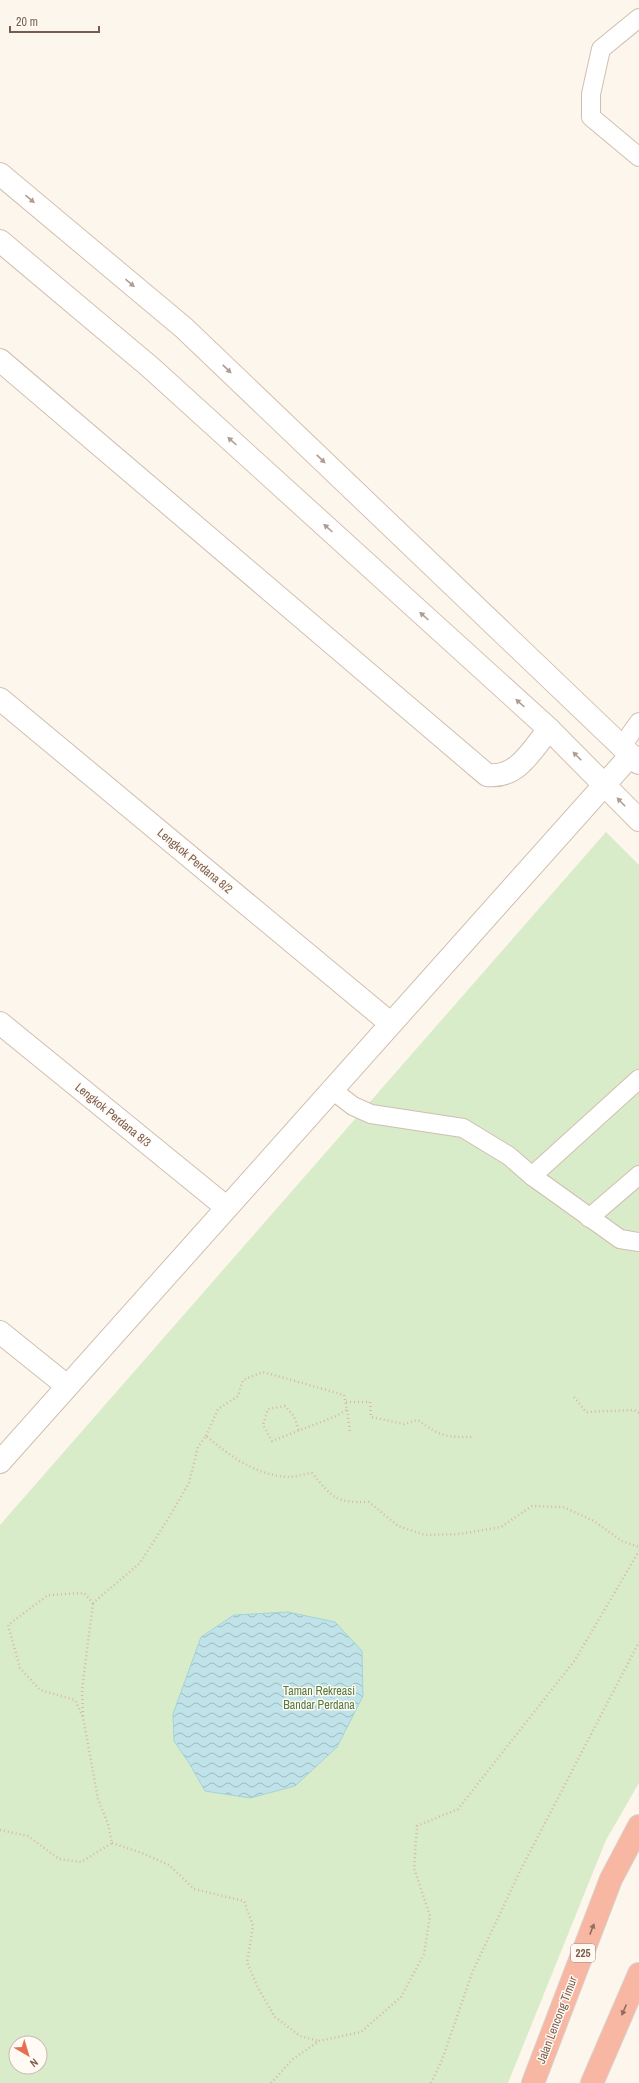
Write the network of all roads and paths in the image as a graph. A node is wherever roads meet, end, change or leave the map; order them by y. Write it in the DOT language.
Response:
graph roads {
  1 [pos="639,18"];
  2 [pos="639,157"];
  3 [pos="0,174"];
  4 [pos="0,241"];
  5 [pos="0,360"];
  6 [pos="0,699"];
  7 [pos="639,722"];
  8 [pos="549,729"];
  9 [pos="631,755"];
  10 [pos="604,783"];
  11 [pos="639,820"];
  12 [pos="0,1023"];
  13 [pos="390,1024"];
  14 [pos="639,1079"];
  15 [pos="331,1089"];
  16 [pos="639,1175"];
  17 [pos="532,1176"];
  18 [pos="226,1207"];
  19 [pos="589,1218"];
  20 [pos="639,1242"];
  21 [pos="0,1332"];
  22 [pos="67,1386"];
  23 [pos="574,1397"];
  24 [pos="346,1402"];
  25 [pos="347,1410"];
  26 [pos="639,1413"];
  27 [pos="299,1431"];
  28 [pos="350,1432"];
  29 [pos="206,1436"];
  30 [pos="474,1436"];
  31 [pos="0,1462"];
  32 [pos="639,1547"];
  33 [pos="639,1551"];
  34 [pos="93,1603"];
  35 [pos="639,1642"];
  36 [pos="83,1717"];
  37 [pos="639,1826"];
  38 [pos="0,1830"];
  39 [pos="112,1843"];
  40 [pos="639,1974"];
  41 [pos="319,2041"];
  42 [pos="271,2083"];
  43 [pos="431,2083"];
  44 [pos="533,2083"];
  45 [pos="592,2083"];
  1 -- 2 [label="lane"];
  3 -- 9 [label="street, one-way"];
  8 -- 4 [label="street, one-way"];
  5 -- 8 [label="street"];
  6 -- 13 [label="street, Lengkok Perdana 8/2"];
  7 -- 9 [label="lane"];
  10 -- 8 [label="street, one-way"];
  9 -- 10 [label="street"];
  11 -- 10 [label="street, one-way"];
  10 -- 13 [label="street"];
  12 -- 18 [label="street, Lengkok Perdana 8/3"];
  13 -- 15 [label="street"];
  14 -- 17 [label="lane"];
  15 -- 17 [label="lane"];
  15 -- 18 [label="street"];
  16 -- 19 [label="lane"];
  17 -- 19 [label="lane"];
  18 -- 22 [label="street"];
  19 -- 20 [label="lane"];
  21 -- 22 [label="street"];
  22 -- 31 [label="street"];
  23 -- 26 [label="path"];
  24 -- 25 [label="path"];
  24 -- 29 [label="path"];
  24 -- 30 [label="path"];
  25 -- 27 [label="path"];
  25 -- 28 [label="path"];
  27 -- 27 [label="path"];
  29 -- 32 [label="path"];
  29 -- 34 [label="path"];
  33 -- 41 [label="path"];
  34 -- 36 [label="path"];
  34 -- 36 [label="path"];
  35 -- 43 [label="path"];
  36 -- 39 [label="path"];
  44 -- 37 [label="highway, Jalan Lencong Timur / 225, one-way"];
  38 -- 39 [label="path"];
  39 -- 41 [label="path"];
  40 -- 45 [label="highway, one-way"];
  41 -- 42 [label="path"];
}
